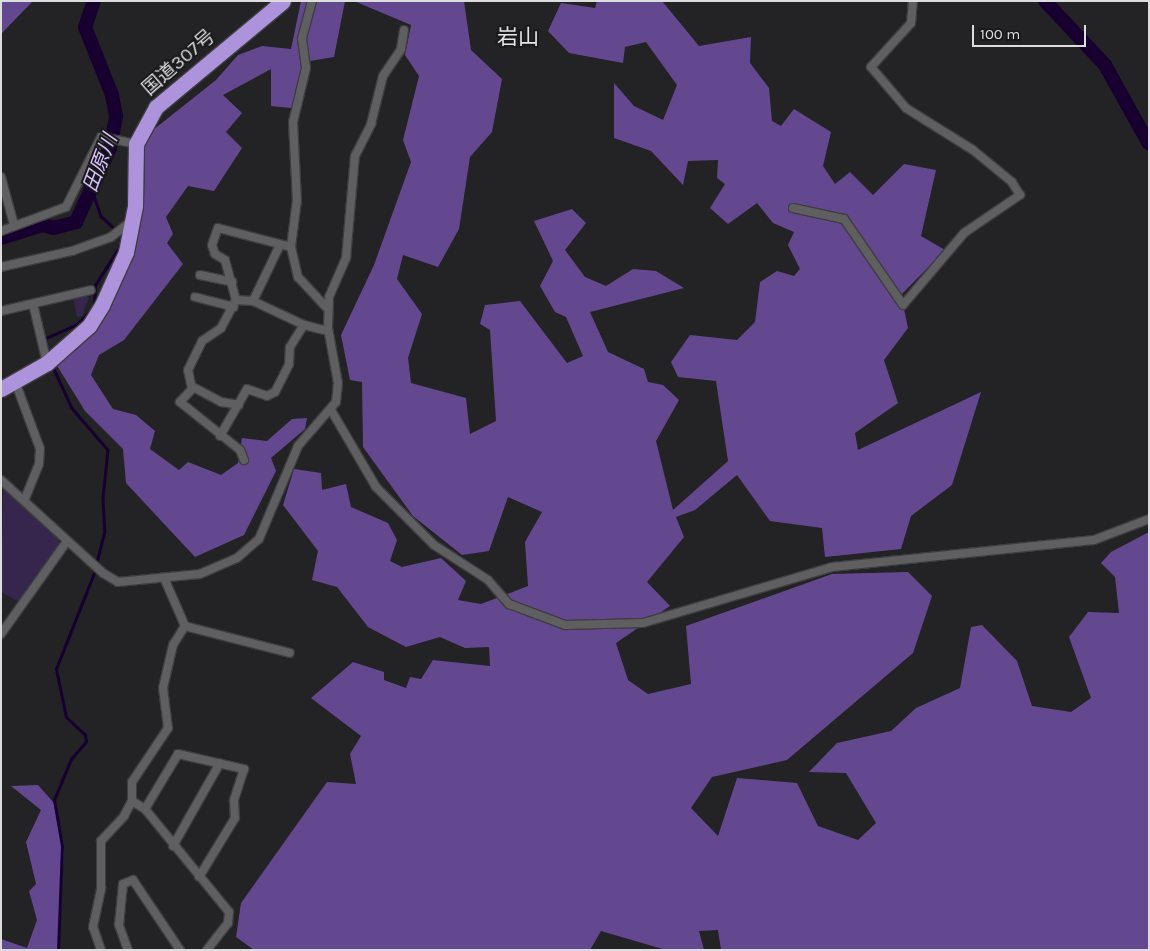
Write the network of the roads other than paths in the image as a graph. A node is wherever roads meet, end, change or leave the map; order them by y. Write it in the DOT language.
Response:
graph roads {
  1 [pos="283,1"];
  2 [pos="312,1"];
  3 [pos="913,1"];
  4 [pos="404,30"];
  5 [pos="129,144"];
  6 [pos="1,177"];
  7 [pos="793,208"];
  8 [pos="14,224"];
  9 [pos="127,224"];
  10 [pos="1,231"];
  11 [pos="280,245"];
  12 [pos="291,247"];
  13 [pos="1,267"];
  14 [pos="200,275"];
  15 [pos="232,282"];
  16 [pos="91,290"];
  17 [pos="195,297"];
  18 [pos="253,301"];
  19 [pos="235,303"];
  20 [pos="33,304"];
  21 [pos="327,308"];
  22 [pos="1,312"];
  23 [pos="304,325"];
  24 [pos="328,331"];
  25 [pos="47,363"];
  26 [pos="9,386"];
  27 [pos="192,387"];
  28 [pos="239,404"];
  29 [pos="331,410"];
  30 [pos="220,436"];
  31 [pos="244,460"];
  32 [pos="1,480"];
  33 [pos="25,499"];
  34 [pos="1149,519"];
  35 [pos="67,540"];
  36 [pos="166,580"];
  37 [pos="185,626"];
  38 [pos="1,634"];
  39 [pos="290,654"];
  40 [pos="220,763"];
  41 [pos="132,800"];
  42 [pos="144,809"];
  43 [pos="173,846"];
  44 [pos="199,877"];
  45 [pos="100,950"];
  46 [pos="128,950"];
  47 [pos="180,950"];
  48 [pos="206,950"];
  1 -- 5 [label="highway, 国道307号"];
  2 -- 12 [label="street"];
  3 -- 7 [label="street"];
  4 -- 21 [label="street"];
  5 -- 8 [label="street"];
  5 -- 9 [label="highway, 国道307号"];
  6 -- 8 [label="street"];
  8 -- 10 [label="street"];
  9 -- 13 [label="street"];
  9 -- 25 [label="highway, 国道307号"];
  11 -- 12 [label="street"];
  11 -- 15 [label="street"];
  11 -- 18 [label="street"];
  12 -- 21 [label="street"];
  14 -- 15 [label="street"];
  15 -- 19 [label="street"];
  16 -- 20 [label="street"];
  17 -- 19 [label="street"];
  18 -- 19 [label="street"];
  18 -- 23 [label="street"];
  19 -- 27 [label="street"];
  20 -- 22 [label="street"];
  20 -- 25 [label="street"];
  21 -- 24 [label="street"];
  23 -- 24 [label="street"];
  23 -- 28 [label="street"];
  24 -- 29 [label="street"];
  25 -- 26 [label="highway, 国道307号"];
  26 -- 33 [label="street"];
  27 -- 28 [label="street"];
  27 -- 30 [label="street"];
  28 -- 30 [label="street"];
  29 -- 34 [label="street"];
  29 -- 36 [label="street"];
  30 -- 31 [label="street"];
  32 -- 33 [label="street"];
  33 -- 35 [label="street"];
  35 -- 36 [label="street"];
  35 -- 38 [label="street"];
  36 -- 37 [label="street"];
  37 -- 39 [label="street"];
  37 -- 41 [label="street"];
  40 -- 42 [label="street"];
  40 -- 43 [label="street"];
  40 -- 44 [label="street"];
  41 -- 42 [label="street"];
  41 -- 45 [label="street"];
  42 -- 43 [label="street"];
  43 -- 44 [label="street"];
  44 -- 48 [label="street"];
  46 -- 47 [label="street"];
}
